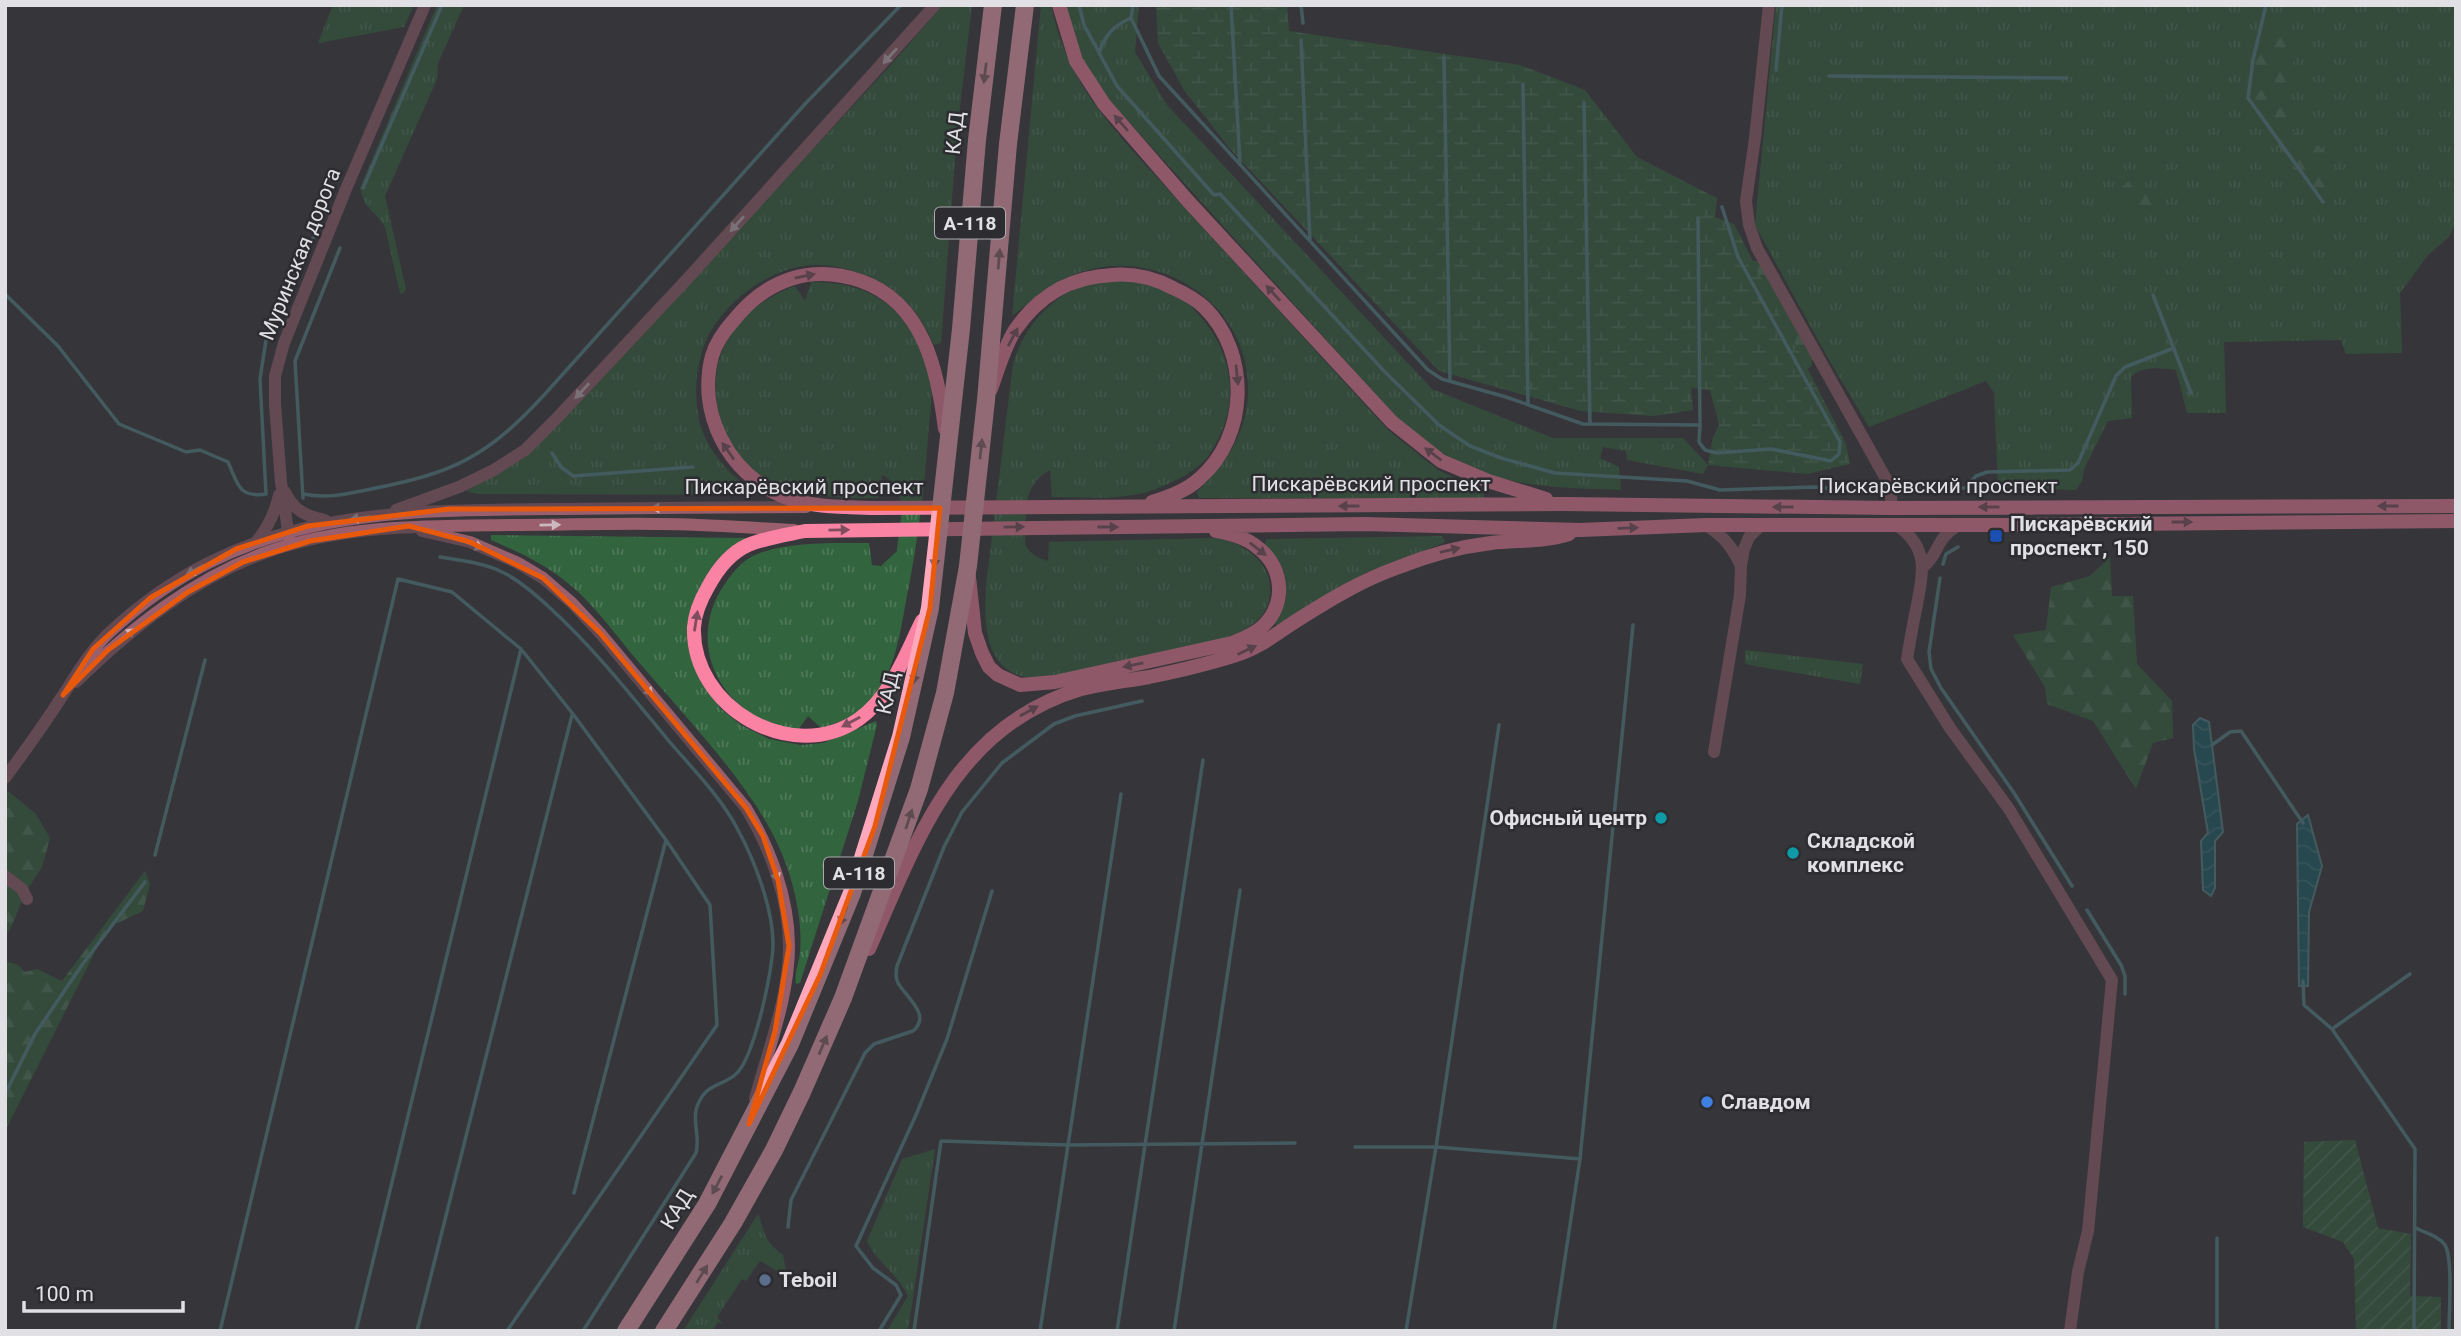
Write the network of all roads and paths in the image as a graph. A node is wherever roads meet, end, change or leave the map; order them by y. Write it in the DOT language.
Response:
graph roads {
  1 [pos="425,5"];
  2 [pos="936,5"];
  3 [pos="993,5"];
  4 [pos="1025,5"];
  5 [pos="1059,5"];
  6 [pos="1769,5"];
  7 [pos="986,400"];
  8 [pos="947,441"];
  9 [pos="281,482"];
  10 [pos="1565,504"];
  11 [pos="827,506"];
  12 [pos="2456,506"];
  13 [pos="1114,507"];
  14 [pos="1892,508"];
  15 [pos="386,514"];
  16 [pos="332,521"];
  17 [pos="2456,521"];
  18 [pos="1195,525"];
  19 [pos="1706,525"];
  20 [pos="1761,525"];
  21 [pos="1958,525"];
  22 [pos="409,526"];
  23 [pos="1898,526"];
  24 [pos="1580,530"];
  25 [pos="288,531"];
  26 [pos="805,531"];
  27 [pos="257,541"];
  28 [pos="291,545"];
  29 [pos="968,566"];
  30 [pos="1741,566"];
  31 [pos="1923,567"];
  32 [pos="929,608"];
  33 [pos="64,695"];
  34 [pos="1714,752"];
  35 [pos="5,778"];
  36 [pos="5,876"];
  37 [pos="27,899"];
  38 [pos="843,998"];
  39 [pos="749,1124"];
  40 [pos="626,1331"];
  41 [pos="664,1331"];
  42 [pos="2070,1331"];
  1 -- 9 [label="street, Муринская дорога"];
  2 -- 15 [label="street, one-way"];
  3 -- 8 [label="highway, КАД / А-118, one-way"];
  7 -- 4 [label="highway, А-118, one-way"];
  10 -- 5 [label="main road, one-way"];
  6 -- 14 [label="street"];
  7 -- 13 [label="main road, one-way"];
  29 -- 7 [label="highway, А-118, one-way"];
  11 -- 8 [label="main road, one-way"];
  8 -- 32 [label="highway, КАД / А-118, one-way"];
  9 -- 16 [label="street"];
  9 -- 25 [label="street, Муринская дорога"];
  9 -- 27 [label="street"];
  10 -- 13 [label="main road, Пискарёвский проспект, one-way"];
  14 -- 10 [label="main road, Пискарёвский проспект, one-way"];
  11 -- 13 [label="main road, Пискарёвский проспект"];
  11 -- 15 [label="street, Пискарёвский проспект, one-way"];
  12 -- 14 [label="main road, Пискарёвский проспект, one-way"];
  15 -- 16 [label="street, Пискарёвский проспект, one-way"];
  16 -- 25 [label="street, Пискарёвский проспект"];
  21 -- 17 [label="main road, Пискарёвский проспект, one-way"];
  18 -- 24 [label="main road, Пискарёвский проспект"];
  26 -- 18 [label="main road, Пискарёвский проспект, one-way"];
  18 -- 29 [label="main road, one-way"];
  19 -- 20 [label="main road, Пискарёвский проспект"];
  24 -- 19 [label="main road, Пискарёвский проспект, one-way"];
  19 -- 30 [label="street"];
  20 -- 23 [label="main road, Пискарёвский проспект"];
  20 -- 30 [label="street"];
  21 -- 23 [label="main road, Пискарёвский проспект"];
  21 -- 31 [label="street"];
  22 -- 26 [label="street, Пискарёвский проспект, one-way"];
  22 -- 28 [label="street, Пискарёвский проспект"];
  22 -- 39 [label="street, one-way"];
  23 -- 31 [label="street"];
  38 -- 24 [label="main road, one-way"];
  25 -- 27 [label="street"];
  25 -- 28 [label="street, Муринская дорога"];
  32 -- 26 [label="main road, one-way"];
  27 -- 33 [label="street, one-way"];
  33 -- 28 [label="street, one-way"];
  38 -- 29 [label="highway, А-118, one-way"];
  30 -- 34 [label="street"];
  31 -- 42 [label="street"];
  32 -- 39 [label="highway, КАД / А-118, one-way"];
  33 -- 35 [label="street"];
  36 -- 37 [label="street"];
  41 -- 38 [label="highway, А-118, one-way"];
  39 -- 40 [label="highway, КАД / А-118, one-way"];
}
